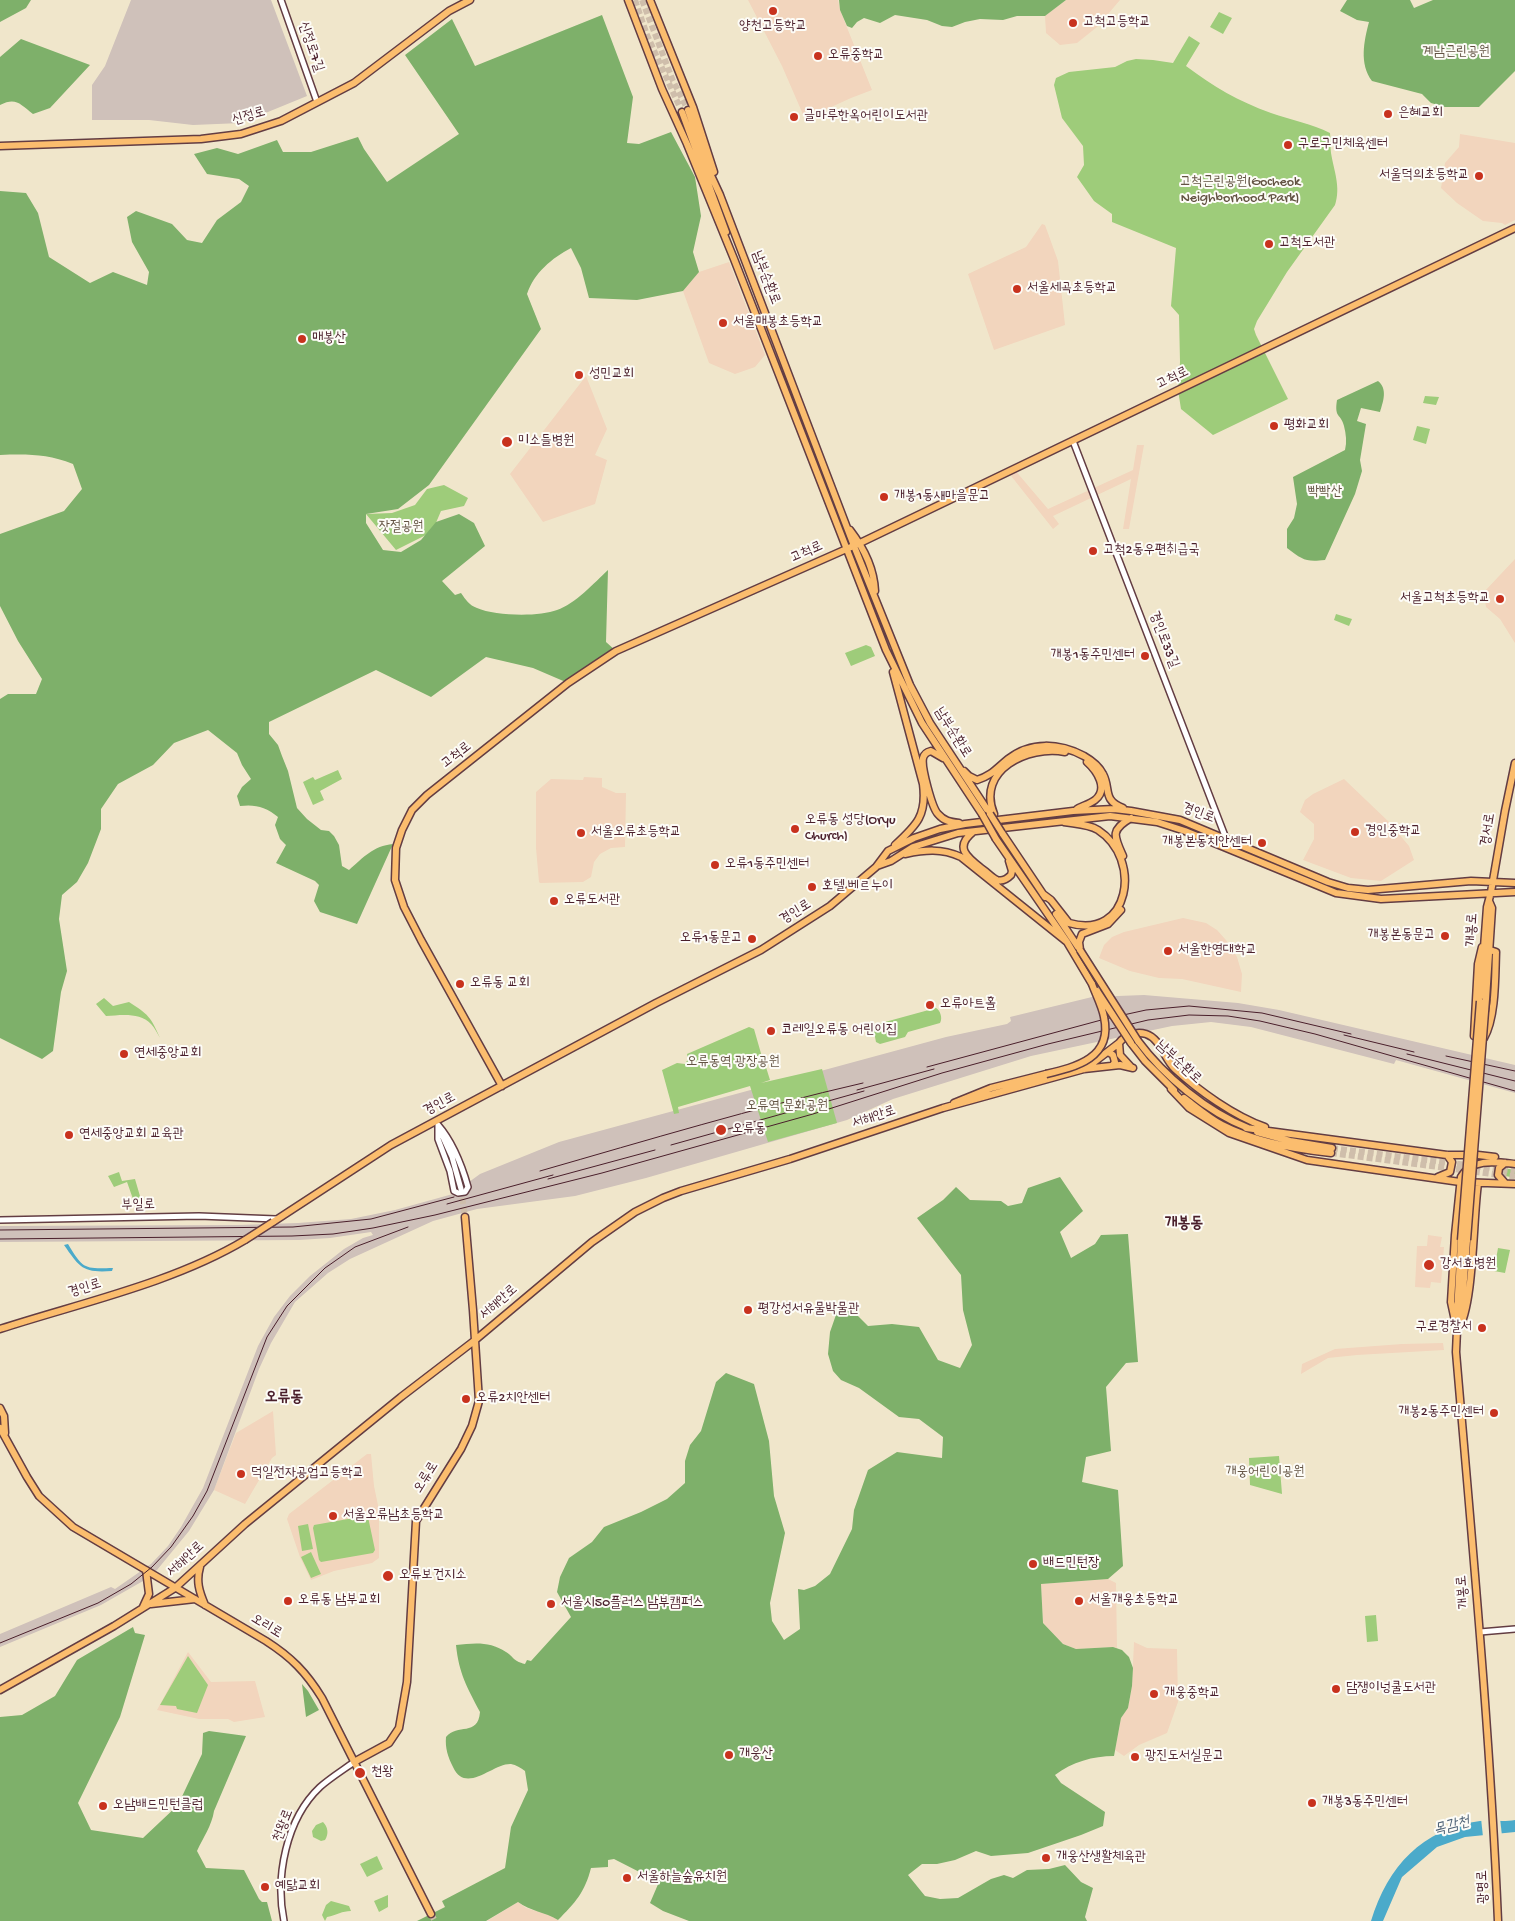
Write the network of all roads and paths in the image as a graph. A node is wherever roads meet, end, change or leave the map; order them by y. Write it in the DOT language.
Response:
graph roads {
  1 [pos="281,0"];
  2 [pos="470,0"];
  3 [pos="628,0"];
  4 [pos="650,0"];
  5 [pos="317,102"];
  6 [pos="0,146"];
  7 [pos="720,195"];
  8 [pos="1515,228"];
  9 [pos="734,259"];
  10 [pos="1073,440"];
  11 [pos="857,544"];
  12 [pos="847,548"];
  13 [pos="886,650"];
  14 [pos="949,759"];
  15 [pos="1515,763"];
  16 [pos="1073,811"];
  17 [pos="992,814"];
  18 [pos="1131,814"];
  19 [pos="1056,821"];
  20 [pos="965,824"];
  21 [pos="975,831"];
  22 [pos="1226,839"];
  23 [pos="1230,848"];
  24 [pos="888,851"];
  25 [pos="898,855"];
  26 [pos="1007,855"];
  27 [pos="876,867"];
  28 [pos="1493,883"];
  29 [pos="1515,883"];
  30 [pos="1491,892"];
  31 [pos="1515,892"];
  32 [pos="1043,894"];
  33 [pos="1489,901"];
  34 [pos="1066,942"];
  35 [pos="1484,943"];
  36 [pos="1080,950"];
  37 [pos="1490,950"];
  38 [pos="1092,984"];
  39 [pos="1483,1000"];
  40 [pos="1135,1042"];
  41 [pos="1119,1043"];
  42 [pos="1108,1052"];
  43 [pos="1113,1065"];
  44 [pos="1084,1069"];
  45 [pos="502,1086"];
  46 [pos="1172,1089"];
  47 [pos="943,1108"];
  48 [pos="437,1123"];
  49 [pos="1246,1128"];
  50 [pos="1288,1133"];
  51 [pos="1447,1155"];
  52 [pos="1515,1162"];
  53 [pos="1505,1163"];
  54 [pos="1434,1178"];
  55 [pos="1460,1182"];
  56 [pos="1506,1183"];
  57 [pos="1478,1184"];
  58 [pos="1515,1184"];
  59 [pos="461,1189"];
  60 [pos="465,1216"];
  61 [pos="0,1220"];
  62 [pos="274,1221"];
  63 [pos="1464,1240"];
  64 [pos="1465,1292"];
  65 [pos="0,1329"];
  66 [pos="1457,1330"];
  67 [pos="474,1341"];
  68 [pos="0,1408"];
  69 [pos="0,1428"];
  70 [pos="2,1435"];
  71 [pos="200,1565"];
  72 [pos="146,1570"];
  73 [pos="175,1588"];
  74 [pos="194,1599"];
  75 [pos="150,1604"];
  76 [pos="206,1606"];
  77 [pos="142,1608"];
  78 [pos="1515,1630"];
  79 [pos="1480,1632"];
  80 [pos="0,1690"];
  81 [pos="354,1762"];
  82 [pos="1495,1850"];
  83 [pos="431,1914"];
  84 [pos="284,1921"];
  85 [pos="1498,1921"];
  1 -- 5 [label="street, 신정로7길"];
  2 -- 5 [label="main road, 신정로"];
  3 -- 9 [label="main road, 남부순환로"];
  4 -- 7 [label="main road, 남부순환로"];
  5 -- 6 [label="main road, 신정로"];
  7 -- 9 [label="main road, 남부순환로"];
  7 -- 11 [label="main road, 남부순환로"];
  8 -- 10 [label="main road, 고척로"];
  9 -- 12 [label="main road, 남부순환로"];
  10 -- 11 [label="main road, 고척로"];
  10 -- 22 [label="street, 경인로33길"];
  11 -- 12 [label="main road, 고척로"];
  11 -- 14 [label="main road, 남부순환로"];
  12 -- 13 [label="main road, 남부순환로"];
  12 -- 45 [label="main road, 고척로"];
  13 -- 14 [label="main road, 남부순환로"];
  13 -- 24 [label="main road"];
  14 -- 17 [label="main road, 남부순환로"];
  14 -- 18 [label="main road"];
  14 -- 20 [label="main road"];
  14 -- 26 [label="main road, 남부순환로, bridge"];
  15 -- 28 [label="main road, 경서로"];
  16 -- 17 [label="main road"];
  16 -- 18 [label="main road, 경인로"];
  16 -- 20 [label="main road, 경인로"];
  17 -- 32 [label="main road, 남부순환로, bridge"];
  18 -- 19 [label="main road, 경인로"];
  18 -- 22 [label="main road, 경인로"];
  18 -- 23 [label="main road, 경인로"];
  18 -- 36 [label="main road"];
  19 -- 21 [label="main road, 경인로"];
  19 -- 32 [label="main road"];
  20 -- 24 [label="main road, 경인로"];
  21 -- 25 [label="main road, 경인로"];
  21 -- 26 [label="main road"];
  22 -- 23 [label="street, 경인로33길"];
  22 -- 28 [label="main road, 경인로"];
  23 -- 30 [label="main road, 경인로"];
  24 -- 27 [label="main road, 경인로"];
  25 -- 27 [label="main road, 경인로"];
  25 -- 34 [label="main road"];
  26 -- 34 [label="main road, 남부순환로"];
  27 -- 45 [label="main road, 경인로"];
  28 -- 29 [label="main road, 경인로"];
  28 -- 30 [label="main road, 경서로"];
  30 -- 31 [label="main road, 경인로"];
  30 -- 33 [label="main road, 경서로"];
  32 -- 36 [label="main road, 남부순환로"];
  33 -- 35 [label="main road, 개봉로"];
  33 -- 37 [label="main road, 개봉로"];
  34 -- 38 [label="main road, 남부순환로"];
  35 -- 37 [label="main road"];
  35 -- 39 [label="main road, 개봉로"];
  36 -- 40 [label="main road, 남부순환로, bridge"];
  37 -- 39 [label="main road, 개봉로"];
  38 -- 40 [label="main road, 남부순환로, bridge"];
  38 -- 47 [label="main road, bridge"];
  39 -- 63 [label="main road, 개봉로, bridge"];
  40 -- 46 [label="main road, 남부순환로"];
  40 -- 49 [label="main road, 남부순환로"];
  41 -- 42 [label="main road"];
  41 -- 43 [label="main road"];
  41 -- 50 [label="main road"];
  42 -- 43 [label="main road"];
  42 -- 44 [label="main road"];
  43 -- 44 [label="main road"];
  44 -- 47 [label="main road, 서해안로"];
  45 -- 48 [label="main road, 경인로"];
  46 -- 49 [label="main road, 남부순환로"];
  46 -- 54 [label="main road"];
  47 -- 67 [label="main road, 서해안로"];
  48 -- 48 [label="street"];
  48 -- 59 [label="street"];
  48 -- 62 [label="main road, 경인로"];
  49 -- 50 [label="main road"];
  50 -- 51 [label="main road"];
  51 -- 52 [label="main road"];
  51 -- 54 [label="main road"];
  52 -- 53 [label="main road"];
  53 -- 55 [label="main road"];
  53 -- 56 [label="main road"];
  54 -- 55 [label="main road"];
  55 -- 57 [label="main road"];
  55 -- 66 [label="main road"];
  56 -- 57 [label="main road"];
  56 -- 58 [label="main road"];
  57 -- 64 [label="main road"];
  60 -- 67 [label="main road, 오류로"];
  61 -- 62 [label="street, 부일로"];
  62 -- 65 [label="main road, 경인로, bridge"];
  63 -- 64 [label="main road, 개봉로"];
  63 -- 66 [label="main road, 개봉로"];
  64 -- 66 [label="main road"];
  66 -- 79 [label="main road, 개봉로"];
  67 -- 71 [label="main road, 서해안로"];
  67 -- 81 [label="main road, 오류로"];
  68 -- 70 [label="main road, 오리로"];
  69 -- 70 [label="main road, 오리로"];
  70 -- 72 [label="main road, 오리로"];
  71 -- 73 [label="main road, 서해안로"];
  71 -- 76 [label="main road"];
  72 -- 73 [label="main road, 오리로"];
  72 -- 77 [label="main road"];
  73 -- 74 [label="main road, 오리로"];
  73 -- 75 [label="main road, 서해안로"];
  74 -- 75 [label="main road"];
  74 -- 76 [label="main road, 오리로"];
  75 -- 77 [label="main road, 서해안로"];
  76 -- 81 [label="main road, 오리로"];
  77 -- 80 [label="main road, 서해안로"];
  78 -- 79 [label="street"];
  79 -- 82 [label="main road, 개봉로"];
  81 -- 83 [label="main road, 오리로"];
  81 -- 84 [label="street, 천왕로"];
  82 -- 85 [label="main road, 광명로"];
}
